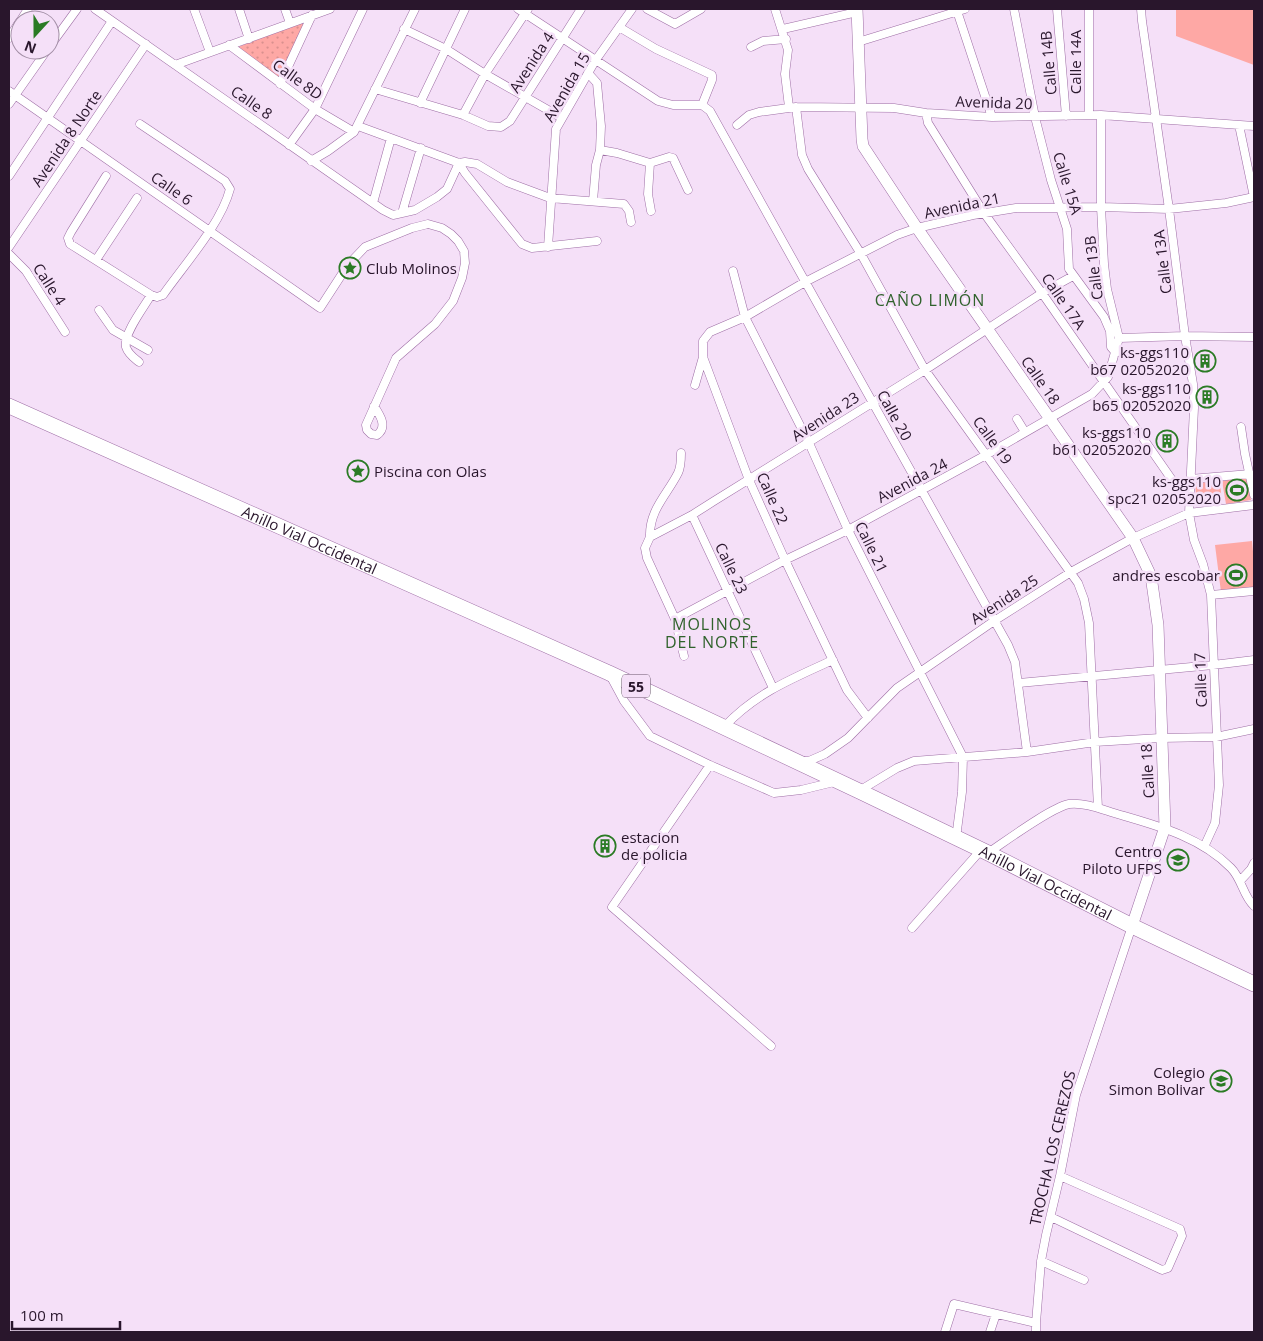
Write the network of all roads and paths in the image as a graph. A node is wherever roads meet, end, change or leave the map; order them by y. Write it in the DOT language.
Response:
graph roads {
  1 [pos="76,9"];
  2 [pos="96,9"];
  3 [pos="194,9"];
  4 [pos="239,9"];
  5 [pos="285,9"];
  6 [pos="330,9"];
  7 [pos="363,9"];
  8 [pos="415,9"];
  9 [pos="464,9"];
  10 [pos="581,9"];
  11 [pos="632,9"];
  12 [pos="648,9"];
  13 [pos="701,9"];
  14 [pos="775,9"];
  15 [pos="1014,9"];
  16 [pos="1057,9"];
  17 [pos="1089,9"];
  18 [pos="1142,9"];
  19 [pos="524,10"];
  20 [pos="857,10"];
  21 [pos="961,10"];
  22 [pos="312,15"];
  23 [pos="112,21"];
  24 [pos="290,23"];
  25 [pos="619,27"];
  26 [pos="783,29"];
  27 [pos="404,30"];
  28 [pos="60,32"];
  29 [pos="563,38"];
  30 [pos="249,39"];
  31 [pos="786,39"];
  32 [pos="858,42"];
  33 [pos="146,44"];
  34 [pos="229,45"];
  35 [pos="751,46"];
  36 [pos="446,49"];
  37 [pos="210,52"];
  38 [pos="39,60"];
  39 [pos="595,61"];
  40 [pos="175,64"];
  41 [pos="588,73"];
  42 [pos="485,74"];
  43 [pos="280,84"];
  44 [pos="375,89"];
  45 [pos="12,93"];
  46 [pos="524,96"];
  47 [pos="420,103"];
  48 [pos="9,104"];
  49 [pos="702,105"];
  50 [pos="793,107"];
  51 [pos="861,107"];
  52 [pos="315,109"];
  53 [pos="926,113"];
  54 [pos="463,115"];
  55 [pos="1089,115"];
  56 [pos="1101,115"];
  57 [pos="1066,116"];
  58 [pos="992,117"];
  59 [pos="1035,117"];
  60 [pos="47,118"];
  61 [pos="562,118"];
  62 [pos="1156,120"];
  63 [pos="140,124"];
  64 [pos="737,125"];
  65 [pos="1239,125"];
  66 [pos="1254,126"];
  67 [pos="356,129"];
  68 [pos="391,138"];
  69 [pos="80,141"];
  70 [pos="289,145"];
  71 [pos="422,148"];
  72 [pos="600,150"];
  73 [pos="311,160"];
  74 [pos="459,163"];
  75 [pos="650,163"];
  76 [pos="9,176"];
  77 [pos="106,176"];
  78 [pos="688,190"];
  79 [pos="1254,197"];
  80 [pos="137,198"];
  81 [pos="550,198"];
  82 [pos="593,202"];
  83 [pos="373,203"];
  84 [pos="1060,207"];
  85 [pos="1101,207"];
  86 [pos="1170,209"];
  87 [pos="650,211"];
  88 [pos="984,213"];
  89 [pos="402,214"];
  90 [pos="631,222"];
  91 [pos="917,228"];
  92 [pos="209,231"];
  93 [pos="12,234"];
  94 [pos="597,241"];
  95 [pos="9,247"];
  96 [pos="548,247"];
  97 [pos="9,254"];
  98 [pos="861,254"];
  99 [pos="96,260"];
  100 [pos="733,271"];
  101 [pos="1073,276"];
  102 [pos="805,282"];
  103 [pos="1042,293"];
  104 [pos="152,295"];
  105 [pos="99,310"];
  106 [pos="744,317"];
  107 [pos="988,329"];
  108 [pos="65,332"];
  109 [pos="1185,336"];
  110 [pos="1254,336"];
  111 [pos="126,337"];
  112 [pos="1119,338"];
  113 [pos="703,342"];
  114 [pos="148,350"];
  115 [pos="1116,354"];
  116 [pos="703,358"];
  117 [pos="139,362"];
  118 [pos="926,370"];
  119 [pos="1104,383"];
  120 [pos="695,385"];
  121 [pos="872,402"];
  122 [pos="9,406"];
  123 [pos="374,406"];
  124 [pos="1049,418"];
  125 [pos="1017,420"];
  126 [pos="1241,427"];
  127 [pos="1025,432"];
  128 [pos="809,443"];
  129 [pos="681,453"];
  130 [pos="1254,453"];
  131 [pos="1245,454"];
  132 [pos="986,455"];
  133 [pos="1250,474"];
  134 [pos="1190,479"];
  135 [pos="749,480"];
  136 [pos="921,490"];
  137 [pos="1254,495"];
  138 [pos="1189,499"];
  139 [pos="1254,505"];
  140 [pos="1189,513"];
  141 [pos="692,515"];
  142 [pos="848,530"];
  143 [pos="650,537"];
  144 [pos="1133,538"];
  145 [pos="785,560"];
  146 [pos="1071,572"];
  147 [pos="1254,591"];
  148 [pos="729,592"];
  149 [pos="1212,595"];
  150 [pos="675,619"];
  151 [pos="994,621"];
  152 [pos="684,656"];
  153 [pos="833,660"];
  154 [pos="1254,660"];
  155 [pos="1213,665"];
  156 [pos="1159,669"];
  157 [pos="919,672"];
  158 [pos="609,674"];
  159 [pos="1091,676"];
  160 [pos="1019,683"];
  161 [pos="773,688"];
  162 [pos="868,718"];
  163 [pos="724,727"];
  164 [pos="1254,730"];
  165 [pos="1216,736"];
  166 [pos="1160,738"];
  167 [pos="1095,742"];
  168 [pos="1027,752"];
  169 [pos="963,757"];
  170 [pos="793,760"];
  171 [pos="710,765"];
  172 [pos="837,781"];
  173 [pos="859,791"];
  174 [pos="1098,808"];
  175 [pos="1165,828"];
  176 [pos="956,838"];
  177 [pos="1204,847"];
  178 [pos="984,852"];
  179 [pos="1254,863"];
  180 [pos="1240,881"];
  181 [pos="1254,906"];
  182 [pos="1132,926"];
  183 [pos="912,928"];
  184 [pos="1254,984"];
  185 [pos="771,1046"];
  186 [pos="1060,1176"];
  187 [pos="1051,1217"];
  188 [pos="1042,1261"];
  189 [pos="1084,1280"];
  190 [pos="996,1314"];
  191 [pos="1036,1322"];
  192 [pos="945,1332"];
  193 [pos="990,1332"];
  194 [pos="1036,1332"];
  1 -- 28 [label="street"];
  2 -- 23 [label="street, Calle 8"];
  3 -- 37 [label="street"];
  4 -- 30 [label="street"];
  5 -- 24 [label="street"];
  6 -- 22 [label="street"];
  7 -- 52 [label="street"];
  8 -- 27 [label="street"];
  9 -- 36 [label="street"];
  10 -- 29 [label="street, Avenida 4"];
  11 -- 25 [label="street, Avenida 15"];
  12 -- 13 [label="street"];
  14 -- 26 [label="street"];
  15 -- 59 [label="street, Calle 15A"];
  16 -- 57 [label="street, Calle 14B"];
  17 -- 55 [label="street, Calle 14A"];
  18 -- 62 [label="street, Calle 13A"];
  19 -- 29 [label="street"];
  19 -- 42 [label="street"];
  20 -- 26 [label="street"];
  20 -- 32 [label="street, Calle 18"];
  21 -- 32 [label="street"];
  21 -- 58 [label="street"];
  22 -- 24 [label="street"];
  22 -- 43 [label="street"];
  23 -- 33 [label="street, Calle 8"];
  23 -- 60 [label="street"];
  24 -- 30 [label="street"];
  25 -- 39 [label="street, Avenida 15"];
  25 -- 49 [label="street"];
  26 -- 31 [label="street"];
  27 -- 36 [label="street"];
  27 -- 44 [label="street"];
  29 -- 39 [label="street"];
  29 -- 46 [label="street, Avenida 4"];
  30 -- 34 [label="street"];
  31 -- 35 [label="street"];
  31 -- 50 [label="street"];
  32 -- 51 [label="street, Calle 18"];
  33 -- 40 [label="street, Calle 8"];
  33 -- 69 [label="street, Avenida 8 Norte"];
  34 -- 37 [label="street"];
  34 -- 43 [label="street, Calle 8D"];
  36 -- 42 [label="street"];
  36 -- 47 [label="street"];
  37 -- 40 [label="street"];
  38 -- 45 [label="street"];
  39 -- 41 [label="street, Avenida 15"];
  39 -- 49 [label="street"];
  40 -- 70 [label="street, Calle 8"];
  41 -- 61 [label="street, Avenida 15"];
  41 -- 72 [label="street"];
  42 -- 46 [label="street"];
  42 -- 54 [label="street"];
  43 -- 52 [label="street, Calle 8D"];
  44 -- 47 [label="street"];
  44 -- 67 [label="street"];
  45 -- 48 [label="street"];
  45 -- 60 [label="street, Calle 6"];
  46 -- 54 [label="street, Avenida 4"];
  46 -- 61 [label="street"];
  47 -- 54 [label="street"];
  49 -- 102 [label="street, Calle 20"];
  50 -- 51 [label="street, Avenida 20"];
  50 -- 64 [label="street, Avenida 20"];
  50 -- 98 [label="street, Calle 19"];
  51 -- 53 [label="street, Avenida 20"];
  51 -- 91 [label="street, Calle 18"];
  52 -- 67 [label="street, Calle 8D"];
  52 -- 70 [label="street"];
  53 -- 58 [label="street, Avenida 20"];
  53 -- 88 [label="street, Calle 17A"];
  55 -- 56 [label="street, Avenida 20"];
  55 -- 57 [label="street, Avenida 20"];
  56 -- 62 [label="street, Avenida 20"];
  56 -- 85 [label="street, Calle 13B"];
  57 -- 59 [label="street, Avenida 20"];
  58 -- 59 [label="street, Avenida 20"];
  59 -- 84 [label="street, Calle 15A"];
  60 -- 69 [label="street, Calle 6"];
  60 -- 76 [label="street"];
  61 -- 81 [label="street, Avenida 15"];
  62 -- 65 [label="street, Avenida 20"];
  62 -- 86 [label="street, Calle 13A"];
  63 -- 92 [label="street"];
  65 -- 66 [label="street, Avenida 20"];
  65 -- 79 [label="street"];
  67 -- 68 [label="street, Calle 8D"];
  67 -- 73 [label="street"];
  68 -- 71 [label="street, Calle 8D"];
  68 -- 83 [label="street"];
  69 -- 92 [label="street, Calle 6"];
  69 -- 93 [label="street, Avenida 8 Norte"];
  70 -- 73 [label="street, Calle 8"];
  71 -- 74 [label="street, Calle 8D"];
  71 -- 89 [label="street"];
  72 -- 75 [label="street"];
  72 -- 82 [label="street"];
  73 -- 83 [label="street, Calle 8"];
  74 -- 81 [label="street, Calle 8D"];
  74 -- 89 [label="street"];
  74 -- 96 [label="street"];
  75 -- 78 [label="street"];
  75 -- 87 [label="street"];
  77 -- 99 [label="street"];
  79 -- 86 [label="street, Avenida 21"];
  80 -- 99 [label="street"];
  81 -- 82 [label="street, Calle 8D"];
  81 -- 96 [label="street, Avenida 15"];
  82 -- 90 [label="street, Calle 8D"];
  83 -- 89 [label="street, Calle 8"];
  84 -- 85 [label="street, Avenida 21"];
  84 -- 88 [label="street, Avenida 21"];
  84 -- 101 [label="street, Calle 15A"];
  85 -- 86 [label="street, Avenida 21"];
  85 -- 112 [label="street, Calle 13B"];
  86 -- 109 [label="street, Calle 13A"];
  88 -- 91 [label="street, Avenida 21"];
  88 -- 103 [label="street, Calle 17A"];
  91 -- 98 [label="street, Avenida 21"];
  91 -- 107 [label="street, Calle 18"];
  92 -- 104 [label="street"];
  92 -- 123 [label="street, Calle 6"];
  93 -- 95 [label="street, Avenida 8 Norte"];
  94 -- 96 [label="street"];
  97 -- 108 [label="street, Calle 4"];
  98 -- 102 [label="street, Avenida 21"];
  98 -- 118 [label="street, Calle 19"];
  99 -- 104 [label="street"];
  100 -- 106 [label="street, Calle 21"];
  101 -- 103 [label="street, Avenida 23"];
  101 -- 115 [label="street, Calle 15A"];
  102 -- 106 [label="street, Avenida 21"];
  102 -- 121 [label="street, Calle 20"];
  103 -- 107 [label="street, Avenida 23"];
  103 -- 119 [label="street, Calle 17A"];
  104 -- 111 [label="street"];
  105 -- 111 [label="street"];
  106 -- 113 [label="street, Avenida 21"];
  106 -- 128 [label="street, Calle 21"];
  107 -- 118 [label="street, Avenida 23"];
  107 -- 124 [label="street, Calle 18"];
  109 -- 110 [label="street"];
  109 -- 112 [label="street"];
  109 -- 134 [label="street, Calle 13A"];
  111 -- 114 [label="street"];
  111 -- 117 [label="street"];
  112 -- 115 [label="street, Calle 13B"];
  113 -- 116 [label="street, Calle 22"];
  115 -- 119 [label="street, Calle 13B"];
  116 -- 120 [label="street"];
  116 -- 135 [label="street, Calle 22"];
  118 -- 121 [label="street, Avenida 23"];
  118 -- 132 [label="street, Calle 19"];
  119 -- 124 [label="street, Avenida 24"];
  119 -- 138 [label="street, Calle 17A"];
  121 -- 128 [label="street, Avenida 23"];
  121 -- 136 [label="street, Calle 20"];
  122 -- 158 [label="highway, Anillo Vial Occidental / 55"];
  124 -- 127 [label="street, Avenida 24"];
  124 -- 144 [label="street, Calle 18"];
  125 -- 127 [label="street"];
  126 -- 131 [label="street"];
  127 -- 132 [label="street, Avenida 24"];
  128 -- 135 [label="street, Avenida 23"];
  128 -- 142 [label="street, Calle 21"];
  129 -- 143 [label="street"];
  130 -- 131 [label="street"];
  131 -- 133 [label="street"];
  132 -- 136 [label="street, Avenida 24"];
  132 -- 146 [label="street, Calle 19"];
  133 -- 134 [label="street"];
  133 -- 137 [label="street"];
  134 -- 138 [label="street, Calle 13A"];
  135 -- 141 [label="street, Avenida 23"];
  135 -- 145 [label="street, Calle 22"];
  136 -- 142 [label="street, Avenida 24"];
  136 -- 151 [label="street, Calle 20"];
  138 -- 140 [label="street, Calle 13A"];
  139 -- 140 [label="street, Avenida 25"];
  140 -- 144 [label="street, Avenida 25"];
  140 -- 149 [label="street, Calle 17"];
  141 -- 143 [label="street, Avenida 23"];
  141 -- 148 [label="street, Calle 23"];
  142 -- 145 [label="street, Avenida 24"];
  142 -- 157 [label="street, Calle 21"];
  143 -- 150 [label="street"];
  144 -- 146 [label="street, Avenida 25"];
  144 -- 156 [label="street, Calle 18"];
  145 -- 148 [label="street, Avenida 24"];
  145 -- 153 [label="street, Calle 22"];
  146 -- 151 [label="street, Avenida 25"];
  146 -- 159 [label="street, Calle 19"];
  147 -- 149 [label="street"];
  148 -- 150 [label="street, Avenida 24"];
  148 -- 161 [label="street, Calle 23"];
  149 -- 155 [label="street, Calle 17"];
  150 -- 152 [label="street"];
  151 -- 157 [label="street, Avenida 25"];
  151 -- 160 [label="street, Calle 20"];
  153 -- 161 [label="street"];
  153 -- 162 [label="street, Calle 22"];
  154 -- 155 [label="street"];
  155 -- 156 [label="street"];
  155 -- 165 [label="street, Calle 17"];
  156 -- 159 [label="street"];
  156 -- 166 [label="street, Calle 18"];
  157 -- 162 [label="street, Avenida 25"];
  157 -- 169 [label="street, Calle 21"];
  158 -- 163 [label="highway, Anillo Vial Occidental / 55"];
  158 -- 171 [label="street"];
  159 -- 160 [label="street"];
  159 -- 167 [label="street, Calle 19"];
  160 -- 168 [label="street, Calle 20"];
  161 -- 163 [label="street"];
  162 -- 170 [label="street, Avenida 25"];
  163 -- 170 [label="highway, Anillo Vial Occidental / 55"];
  164 -- 165 [label="street"];
  165 -- 166 [label="street"];
  165 -- 177 [label="street, Calle 17"];
  166 -- 167 [label="street"];
  166 -- 175 [label="street, Calle 18"];
  167 -- 168 [label="street"];
  167 -- 174 [label="street, Calle 19"];
  168 -- 169 [label="street"];
  169 -- 173 [label="street"];
  169 -- 176 [label="street, Calle 21"];
  170 -- 172 [label="highway, Anillo Vial Occidental / 55"];
  171 -- 172 [label="street"];
  171 -- 185 [label="street"];
  172 -- 173 [label="highway, Anillo Vial Occidental / 55"];
  173 -- 176 [label="highway, Anillo Vial Occidental / 55"];
  174 -- 175 [label="street"];
  174 -- 178 [label="street"];
  175 -- 177 [label="street"];
  175 -- 182 [label="street, Calle 18"];
  176 -- 178 [label="highway, Anillo Vial Occidental / 55"];
  177 -- 180 [label="street"];
  178 -- 182 [label="highway, Anillo Vial Occidental / 55"];
  178 -- 183 [label="street"];
  179 -- 180 [label="street"];
  180 -- 181 [label="street"];
  182 -- 184 [label="highway, Anillo Vial Occidental / 55"];
  182 -- 186 [label="street, TROCHA LOS CEREZOS"];
  186 -- 187 [label="street, TROCHA LOS CEREZOS"];
  186 -- 187 [label="street"];
  187 -- 188 [label="street, TROCHA LOS CEREZOS"];
  188 -- 189 [label="street"];
  188 -- 191 [label="street, TROCHA LOS CEREZOS"];
  190 -- 191 [label="street"];
  190 -- 192 [label="street"];
  190 -- 193 [label="street"];
  191 -- 194 [label="street, TROCHA LOS CEREZOS"];
}
